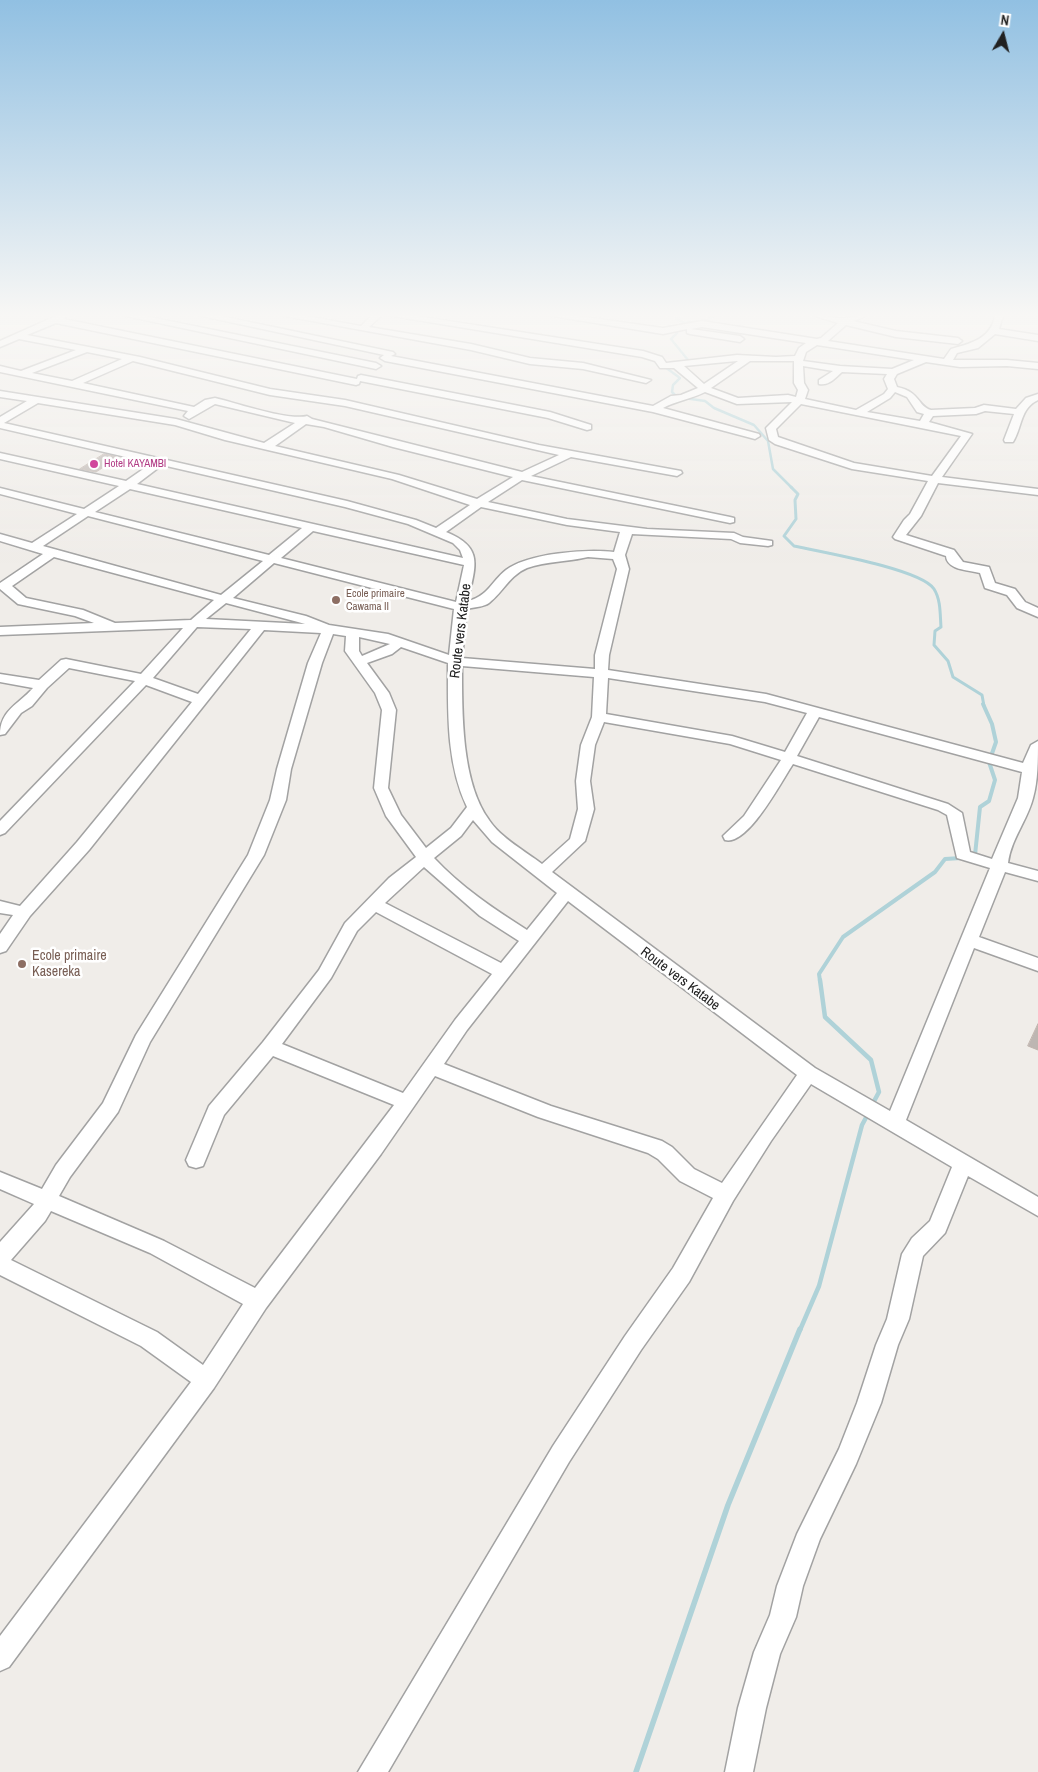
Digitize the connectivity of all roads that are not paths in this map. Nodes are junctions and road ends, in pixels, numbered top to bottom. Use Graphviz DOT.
graph roads {
  1 [pos="28,398"];
  2 [pos="141,398"];
  3 [pos="335,398"];
  4 [pos="350,398"];
  5 [pos="455,398"];
  6 [pos="597,398"];
  7 [pos="683,398"];
  8 [pos="728,398"];
  9 [pos="884,398"];
  10 [pos="915,398"];
  11 [pos="1036,398"];
  12 [pos="38,399"];
  13 [pos="800,400"];
  14 [pos="654,409"];
  15 [pos="196,410"];
  16 [pos="1018,412"];
  17 [pos="858,413"];
  18 [pos="930,413"];
  19 [pos="303,421"];
  20 [pos="0,423"];
  21 [pos="179,423"];
  22 [pos="923,424"];
  23 [pos="586,427"];
  24 [pos="755,436"];
  25 [pos="1009,440"];
  26 [pos="267,446"];
  27 [pos="570,452"];
  28 [pos="0,456"];
  29 [pos="161,461"];
  30 [pos="677,473"];
  31 [pos="521,477"];
  32 [pos="935,480"];
  33 [pos="127,486"];
  34 [pos="1,492"];
  35 [pos="1038,492"];
  36 [pos="480,502"];
  37 [pos="84,513"];
  38 [pos="730,520"];
  39 [pos="311,527"];
  40 [pos="627,530"];
  41 [pos="438,532"];
  42 [pos="0,537"];
  43 [pos="13,541"];
  44 [pos="768,543"];
  45 [pos="33,547"];
  46 [pos="0,549"];
  47 [pos="52,553"];
  48 [pos="618,556"];
  49 [pos="272,559"];
  50 [pos="470,563"];
  51 [pos="2,585"];
  52 [pos="223,600"];
  53 [pos="461,607"];
  54 [pos="1038,613"];
  55 [pos="193,624"];
  56 [pos="113,626"];
  57 [pos="260,626"];
  58 [pos="327,629"];
  59 [pos="0,631"];
  60 [pos="353,632"];
  61 [pos="401,642"];
  62 [pos="359,661"];
  63 [pos="455,661"];
  64 [pos="600,673"];
  65 [pos="0,678"];
  66 [pos="144,679"];
  67 [pos="42,686"];
  68 [pos="200,700"];
  69 [pos="815,712"];
  70 [pos="599,717"];
  71 [pos="0,731"];
  72 [pos="1038,745"];
  73 [pos="788,760"];
  74 [pos="1030,769"];
  75 [pos="1032,800"];
  76 [pos="474,809"];
  77 [pos="0,830"];
  78 [pos="731,836"];
  79 [pos="426,859"];
  80 [pos="999,867"];
  81 [pos="542,873"];
  82 [pos="1038,876"];
  83 [pos="566,892"];
  84 [pos="374,904"];
  85 [pos="0,908"];
  86 [pos="24,912"];
  87 [pos="530,940"];
  88 [pos="969,940"];
  89 [pos="0,947"];
  90 [pos="1038,965"];
  91 [pos="503,972"];
  92 [pos="270,1046"];
  93 [pos="432,1066"];
  94 [pos="808,1073"];
  95 [pos="850,1098"];
  96 [pos="406,1102"];
  97 [pos="888,1119"];
  98 [pos="196,1160"];
  99 [pos="964,1163"];
  100 [pos="0,1180"];
  101 [pos="726,1195"];
  102 [pos="47,1200"];
  103 [pos="1038,1207"];
  104 [pos="0,1257"];
  105 [pos="0,1265"];
  106 [pos="258,1300"];
  107 [pos="206,1380"];
  108 [pos="0,1658"];
  109 [pos="372,1772"];
  110 [pos="739,1772"];
  1 -- 12 [label="street"];
  2 -- 15 [label="street"];
  3 -- 19 [label="street"];
  4 -- 27 [label="street"];
  5 -- 23 [label="street"];
  6 -- 14 [label="street"];
  7 -- 14 [label="street"];
  8 -- 13 [label="street"];
  9 -- 17 [label="street"];
  10 -- 18 [label="street"];
  11 -- 16 [label="street"];
  12 -- 20 [label="street"];
  12 -- 21 [label="street"];
  13 -- 17 [label="street"];
  13 -- 32 [label="street"];
  14 -- 24 [label="street"];
  15 -- 19 [label="street"];
  15 -- 21 [label="street"];
  16 -- 18 [label="street"];
  16 -- 25 [label="street"];
  17 -- 22 [label="street"];
  18 -- 22 [label="street"];
  19 -- 26 [label="street"];
  19 -- 31 [label="street"];
  20 -- 29 [label="street"];
  21 -- 26 [label="street"];
  22 -- 32 [label="street"];
  26 -- 36 [label="street"];
  27 -- 30 [label="street"];
  27 -- 31 [label="street"];
  28 -- 33 [label="street"];
  29 -- 33 [label="street"];
  29 -- 41 [label="street"];
  31 -- 36 [label="street"];
  31 -- 38 [label="street"];
  32 -- 35 [label="street"];
  32 -- 54 [label="street"];
  33 -- 37 [label="street"];
  33 -- 39 [label="street"];
  34 -- 37 [label="street"];
  36 -- 40 [label="street"];
  36 -- 41 [label="street"];
  37 -- 45 [label="street"];
  37 -- 49 [label="street"];
  39 -- 49 [label="street"];
  39 -- 50 [label="street"];
  40 -- 44 [label="street"];
  40 -- 48 [label="street"];
  41 -- 50 [label="street"];
  42 -- 43 [label="street"];
  43 -- 45 [label="street"];
  43 -- 46 [label="street"];
  45 -- 47 [label="street"];
  47 -- 51 [label="street"];
  47 -- 52 [label="street"];
  48 -- 53 [label="street"];
  48 -- 64 [label="street"];
  49 -- 52 [label="street"];
  49 -- 53 [label="street"];
  50 -- 53 [label="street, Route vers Katabe"];
  51 -- 56 [label="street"];
  52 -- 55 [label="street"];
  52 -- 58 [label="street"];
  53 -- 63 [label="street, Route vers Katabe"];
  55 -- 56 [label="street"];
  55 -- 57 [label="street"];
  55 -- 66 [label="street"];
  56 -- 59 [label="street"];
  57 -- 58 [label="street"];
  57 -- 68 [label="street"];
  58 -- 60 [label="street"];
  58 -- 102 [label="street"];
  60 -- 61 [label="street"];
  60 -- 62 [label="street"];
  61 -- 62 [label="street"];
  61 -- 63 [label="street"];
  62 -- 79 [label="street"];
  63 -- 64 [label="street"];
  63 -- 76 [label="street, Route vers Katabe"];
  64 -- 69 [label="street"];
  64 -- 70 [label="street"];
  65 -- 67 [label="street"];
  66 -- 67 [label="street"];
  66 -- 68 [label="street"];
  66 -- 77 [label="street"];
  67 -- 71 [label="street"];
  68 -- 86 [label="street"];
  69 -- 73 [label="street"];
  69 -- 74 [label="street"];
  70 -- 73 [label="street"];
  70 -- 81 [label="street"];
  72 -- 74 [label="street"];
  73 -- 78 [label="street"];
  73 -- 80 [label="street"];
  74 -- 75 [label="street"];
  75 -- 80 [label="street"];
  76 -- 79 [label="street"];
  76 -- 81 [label="street, Route vers Katabe"];
  79 -- 84 [label="street"];
  79 -- 87 [label="street"];
  80 -- 82 [label="street"];
  80 -- 88 [label="street"];
  81 -- 83 [label="street, Route vers Katabe"];
  83 -- 87 [label="street"];
  83 -- 94 [label="street, Route vers Katabe"];
  84 -- 91 [label="street"];
  84 -- 92 [label="street"];
  85 -- 86 [label="street"];
  86 -- 89 [label="street"];
  87 -- 91 [label="street"];
  88 -- 90 [label="street"];
  88 -- 97 [label="street"];
  91 -- 93 [label="street"];
  92 -- 96 [label="street"];
  92 -- 98 [label="street"];
  93 -- 96 [label="street"];
  93 -- 101 [label="street"];
  94 -- 95 [label="street, Route vers Katabe"];
  94 -- 101 [label="street"];
  95 -- 97 [label="street"];
  96 -- 106 [label="street"];
  97 -- 99 [label="street"];
  99 -- 103 [label="street"];
  99 -- 110 [label="street"];
  100 -- 102 [label="street"];
  101 -- 109 [label="street"];
  102 -- 104 [label="street"];
  102 -- 106 [label="street"];
  105 -- 107 [label="street"];
  106 -- 107 [label="street"];
  107 -- 108 [label="street"];
}
